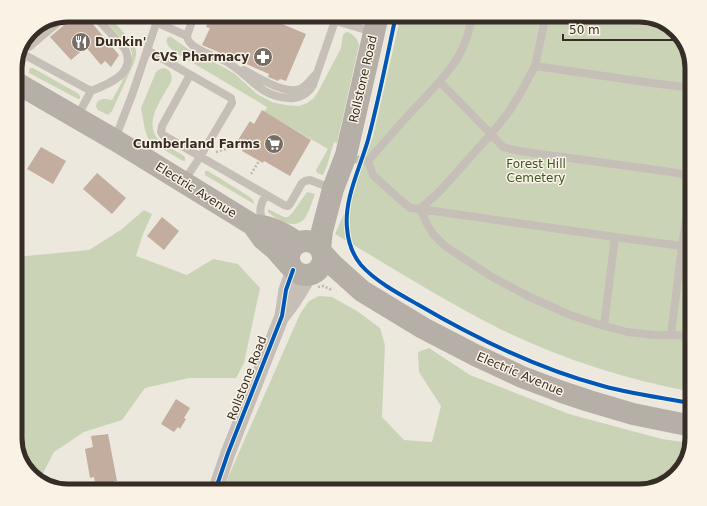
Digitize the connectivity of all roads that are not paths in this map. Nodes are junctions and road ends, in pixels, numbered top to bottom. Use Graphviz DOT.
graph roads {
  1 [pos="100,22"];
  2 [pos="157,22"];
  3 [pos="163,22"];
  4 [pos="191,22"];
  5 [pos="334,22"];
  6 [pos="345,22"];
  7 [pos="471,22"];
  8 [pos="544,22"];
  9 [pos="57,24"];
  10 [pos="376,24"];
  11 [pos="186,36"];
  12 [pos="32,41"];
  13 [pos="147,50"];
  14 [pos="27,51"];
  15 [pos="24,57"];
  16 [pos="535,66"];
  17 [pos="190,75"];
  18 [pos="440,82"];
  19 [pos="22,86"];
  20 [pos="685,87"];
  21 [pos="91,91"];
  22 [pos="77,117"];
  23 [pos="491,134"];
  24 [pos="115,140"];
  25 [pos="200,157"];
  26 [pos="345,158"];
  27 [pos="368,161"];
  28 [pos="685,176"];
  29 [pos="184,182"];
  30 [pos="334,189"];
  31 [pos="266,195"];
  32 [pos="420,209"];
  33 [pos="260,226"];
  34 [pos="685,226"];
  35 [pos="615,237"];
  36 [pos="311,246"];
  37 [pos="682,246"];
  38 [pos="685,246"];
  39 [pos="302,271"];
  40 [pos="362,291"];
  41 [pos="604,326"];
  42 [pos="671,335"];
  43 [pos="685,336"];
  44 [pos="685,424"];
  45 [pos="217,484"];
  1 -- 21 [label="lane"];
  2 -- 13 [label="lane"];
  3 -- 11 [label="lane"];
  4 -- 11 [label="lane"];
  5 -- 11 [label="lane"];
  6 -- 10 [label="lane"];
  7 -- 18 [label="lane"];
  8 -- 16 [label="lane"];
  9 -- 14 [label="lane"];
  10 -- 26 [label="main road, Rollstone Road"];
  12 -- 14 [label="lane"];
  13 -- 17 [label="lane"];
  13 -- 24 [label="lane"];
  14 -- 15 [label="lane"];
  14 -- 21 [label="lane"];
  16 -- 20 [label="lane"];
  16 -- 23 [label="lane"];
  17 -- 25 [label="lane"];
  17 -- 25 [label="lane"];
  18 -- 23 [label="lane"];
  18 -- 27 [label="lane"];
  19 -- 22 [label="main road, Electric Avenue"];
  21 -- 22 [label="lane"];
  22 -- 24 [label="main road, Electric Avenue"];
  23 -- 28 [label="lane"];
  23 -- 32 [label="lane"];
  24 -- 29 [label="main road, Electric Avenue"];
  25 -- 29 [label="lane"];
  25 -- 31 [label="lane"];
  26 -- 27 [label="lane"];
  26 -- 30 [label="main road, Rollstone Road"];
  27 -- 32 [label="lane"];
  29 -- 33 [label="main road, Electric Avenue"];
  30 -- 31 [label="lane"];
  30 -- 36 [label="main road, Rollstone Road"];
  31 -- 33 [label="lane"];
  32 -- 35 [label="lane"];
  32 -- 41 [label="lane"];
  33 -- 36 [label="main road, Electric Avenue"];
  33 -- 39 [label="main road, Electric Avenue"];
  34 -- 37 [label="lane"];
  35 -- 37 [label="lane"];
  35 -- 41 [label="lane"];
  36 -- 39 [label="main road"];
  36 -- 39 [label="main road"];
  36 -- 40 [label="main road, Electric Avenue"];
  37 -- 38 [label="lane"];
  37 -- 42 [label="lane"];
  39 -- 40 [label="main road, Electric Avenue"];
  39 -- 45 [label="street, Rollstone Road"];
  40 -- 44 [label="main road, Electric Avenue"];
  41 -- 42 [label="lane"];
  42 -- 43 [label="lane"];
}
